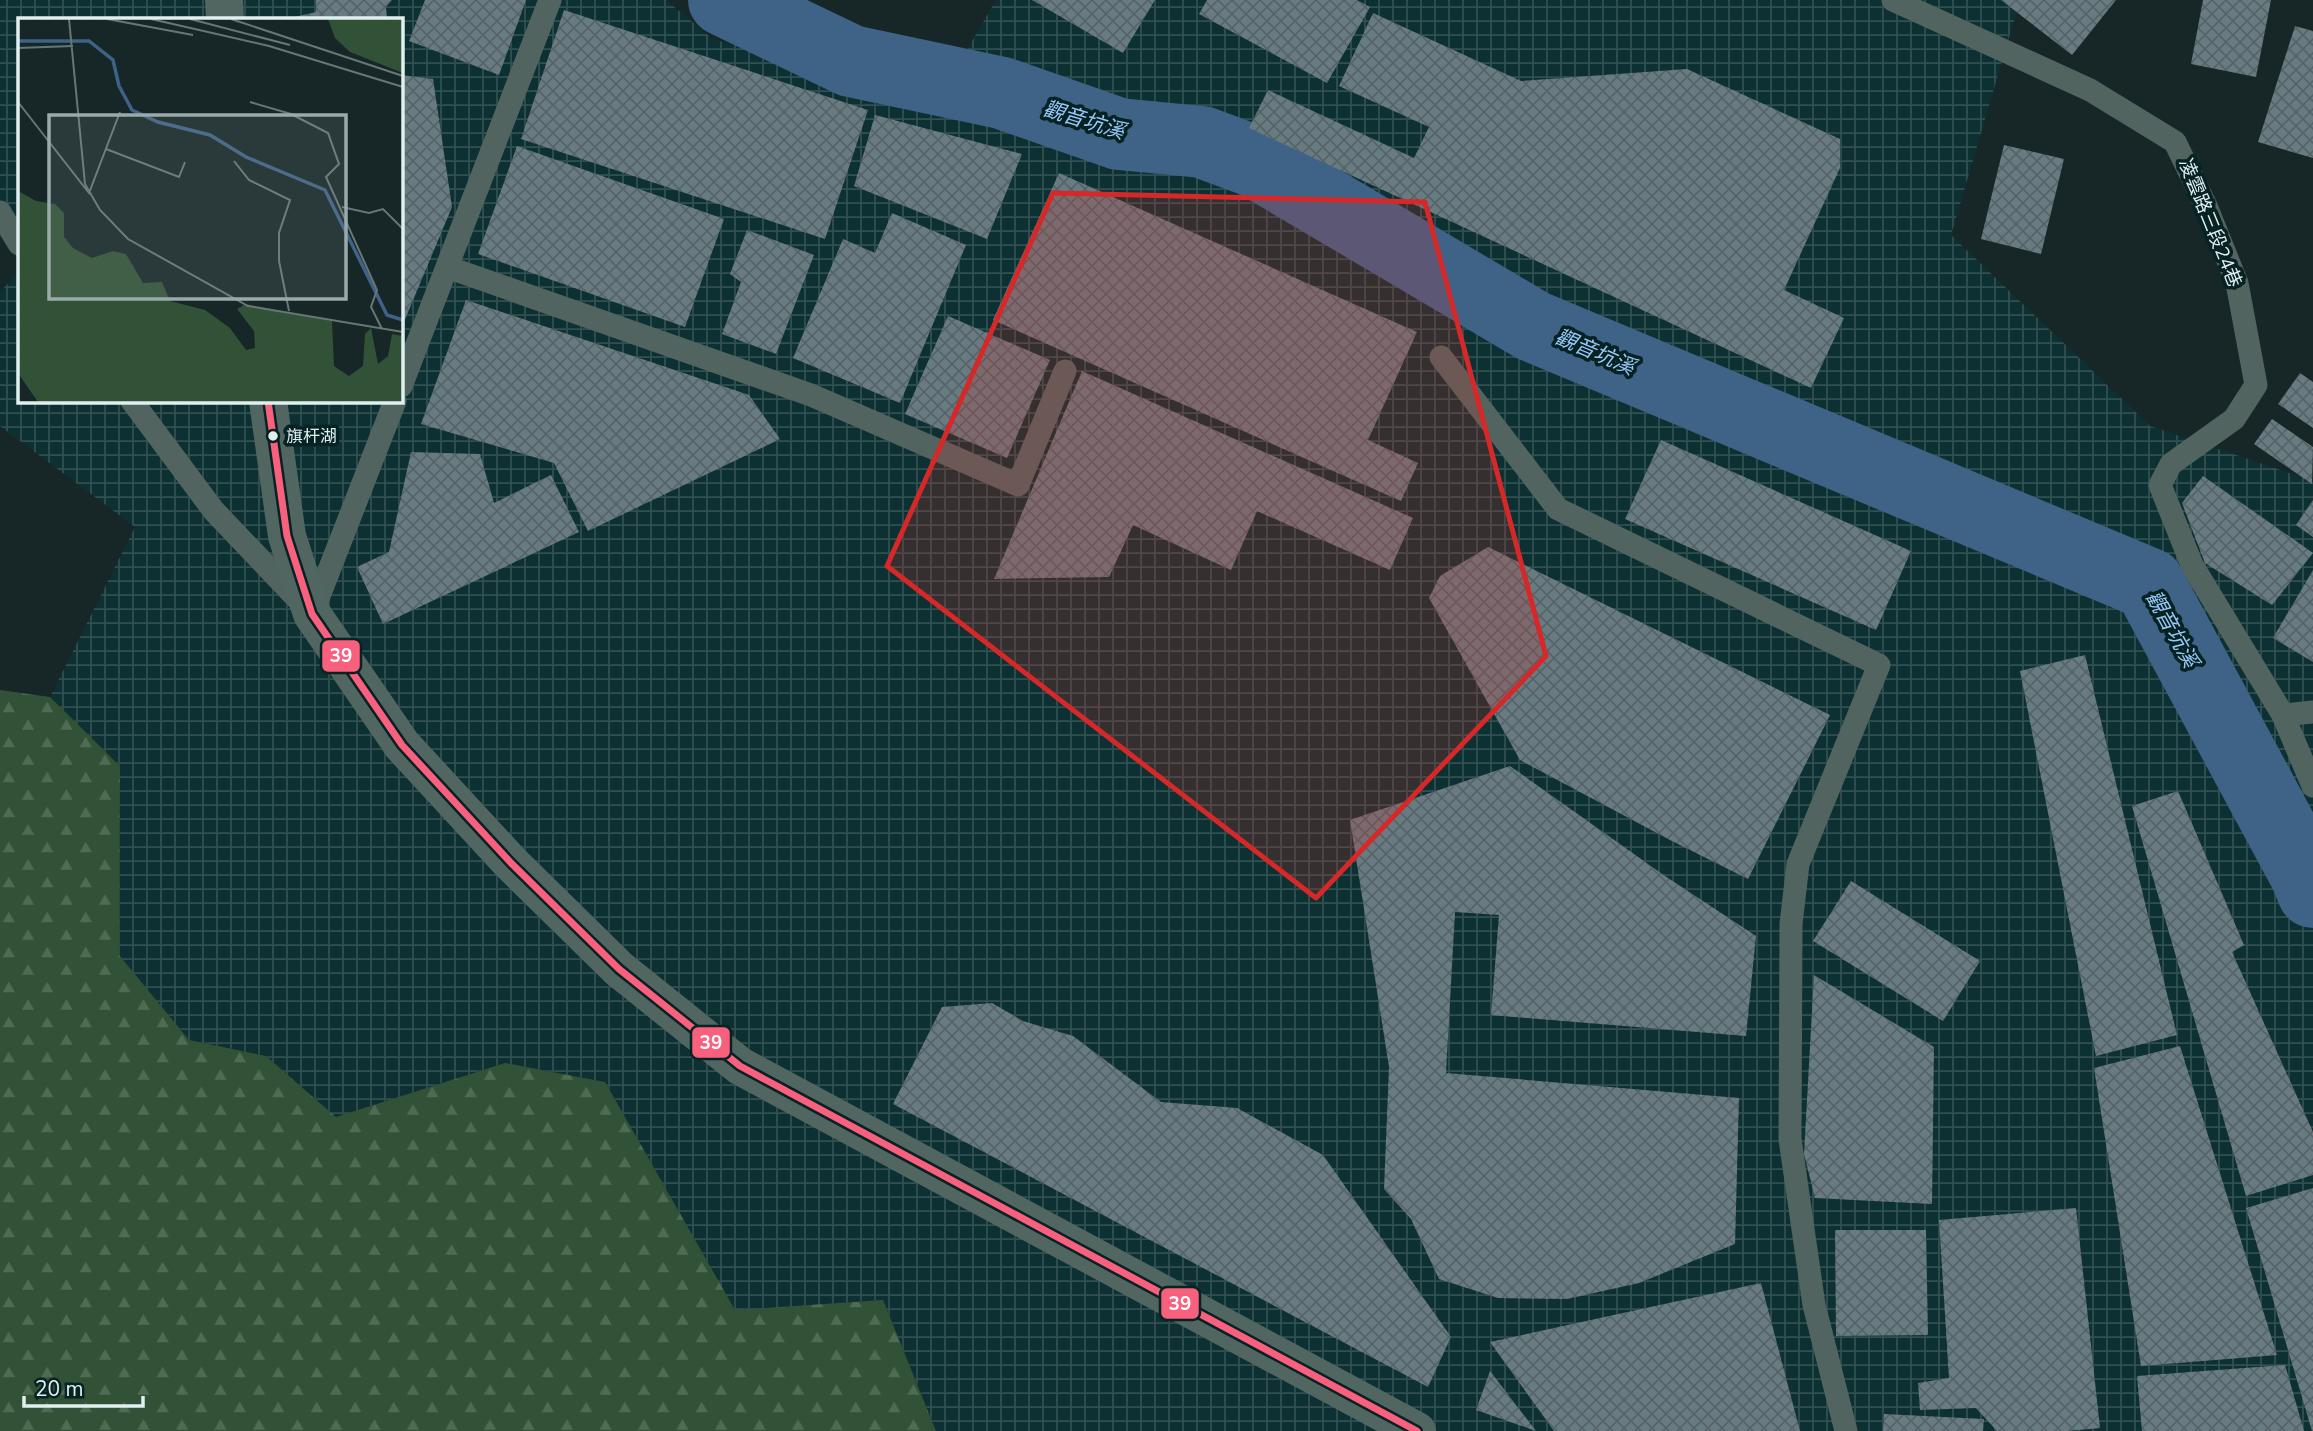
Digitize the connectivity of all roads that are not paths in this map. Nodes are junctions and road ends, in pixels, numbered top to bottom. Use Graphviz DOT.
graph roads {
  1 [pos="224,0"];
  2 [pos="550,0"];
  3 [pos="1893,0"];
  4 [pos="225,18"];
  5 [pos="0,212"];
  6 [pos="18,242"];
  7 [pos="447,267"];
  8 [pos="1441,358"];
  9 [pos="1065,371"];
  10 [pos="402,383"];
  11 [pos="133,402"];
  12 [pos="268,402"];
  13 [pos="395,402"];
  14 [pos="312,614"];
  15 [pos="2313,712"];
  16 [pos="2283,715"];
  17 [pos="2313,786"];
  18 [pos="1417,1431"];
  19 [pos="1846,1431"];
  1 -- 4 [label="street"];
  2 -- 7 [label="lane"];
  3 -- 16 [label="lane, 凌雲路三段24巷"];
  5 -- 6 [label="lane"];
  7 -- 9 [label="lane"];
  7 -- 10 [label="lane"];
  8 -- 19 [label="lane"];
  11 -- 14 [label="lane"];
  12 -- 14 [label="street"];
  13 -- 14 [label="lane"];
  14 -- 18 [label="street"];
  15 -- 16 [label="lane"];
  16 -- 17 [label="lane, 凌雲路三段24巷"];
}
